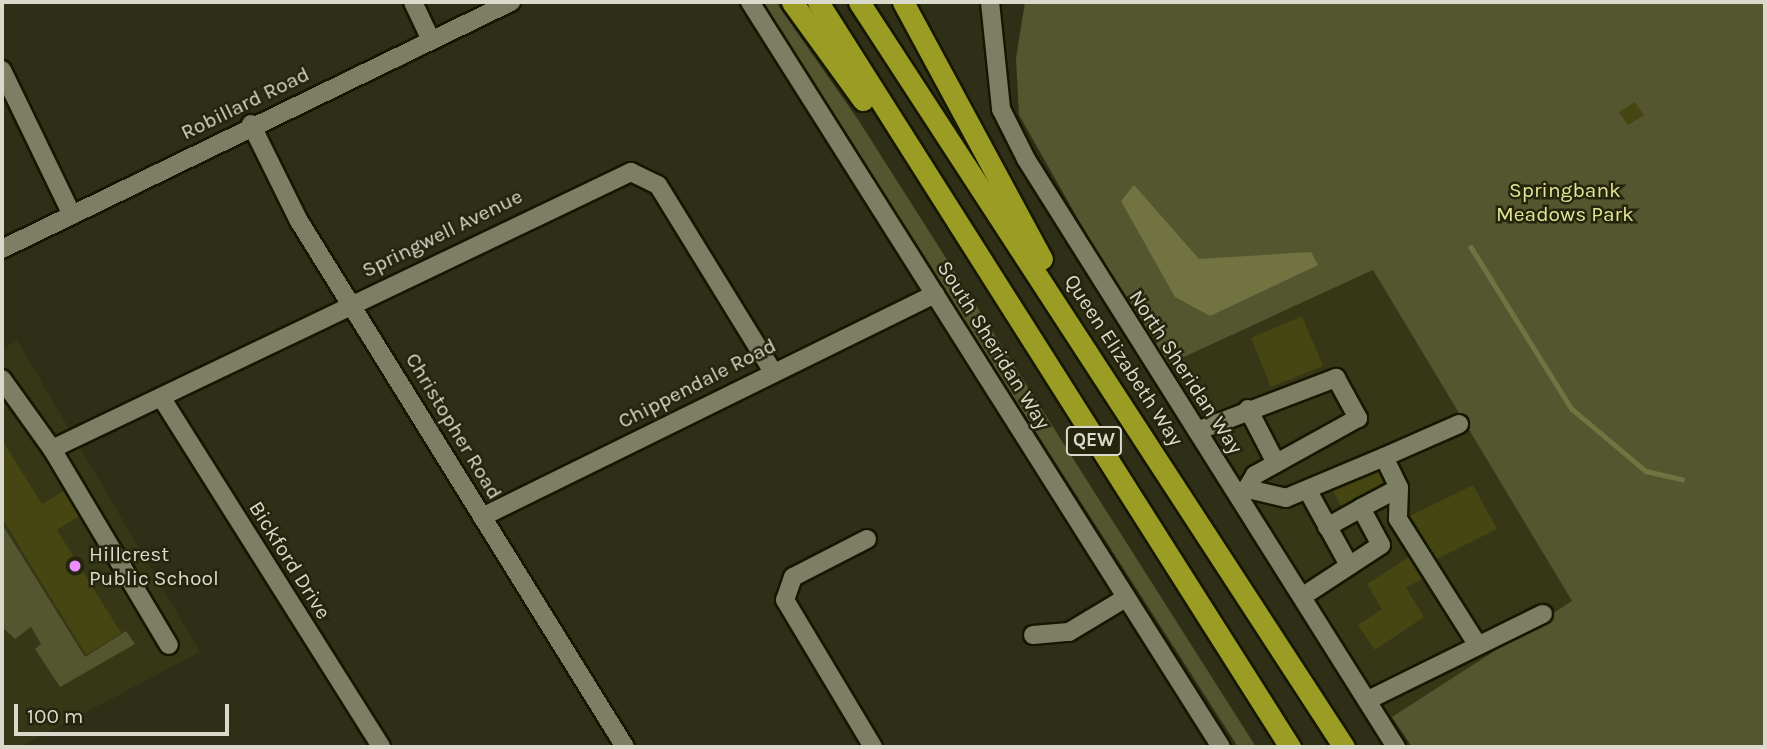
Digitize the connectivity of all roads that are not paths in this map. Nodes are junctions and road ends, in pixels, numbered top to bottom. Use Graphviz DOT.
graph roads {
  1 [pos="413,2"];
  2 [pos="511,2"];
  3 [pos="750,2"];
  4 [pos="792,2"];
  5 [pos="818,2"];
  6 [pos="859,2"];
  7 [pos="903,2"];
  8 [pos="990,2"];
  9 [pos="431,40"];
  10 [pos="2,70"];
  11 [pos="251,124"];
  12 [pos="899,135"];
  13 [pos="72,215"];
  14 [pos="2,249"];
  15 [pos="935,294"];
  16 [pos="352,303"];
  17 [pos="1087,344"];
  18 [pos="772,370"];
  19 [pos="2,379"];
  20 [pos="161,397"];
  21 [pos="1248,409"];
  22 [pos="1459,424"];
  23 [pos="1197,431"];
  24 [pos="52,449"];
  25 [pos="1384,457"];
  26 [pos="1276,463"];
  27 [pos="1399,488"];
  28 [pos="1308,491"];
  29 [pos="1246,493"];
  30 [pos="1361,508"];
  31 [pos="482,517"];
  32 [pos="1327,527"];
  33 [pos="867,540"];
  34 [pos="1349,565"];
  35 [pos="1303,596"];
  36 [pos="1125,599"];
  37 [pos="1543,614"];
  38 [pos="1033,635"];
  39 [pos="169,645"];
  40 [pos="1476,645"];
  41 [pos="1368,701"];
  42 [pos="381,747"];
  43 [pos="625,747"];
  44 [pos="873,747"];
  45 [pos="1221,747"];
  46 [pos="1290,747"];
  47 [pos="1345,747"];
  48 [pos="1396,747"];
  1 -- 9 [label="street"];
  2 -- 9 [label="street, Robillard Road"];
  3 -- 15 [label="street, South Sheridan Way"];
  4 -- 12 [label="highway"];
  5 -- 12 [label="highway, QEW"];
  6 -- 17 [label="highway, Queen Elizabeth Way / QEW"];
  7 -- 17 [label="highway"];
  8 -- 23 [label="street, North Sheridan Way"];
  9 -- 11 [label="street, Robillard Road"];
  10 -- 13 [label="street"];
  11 -- 13 [label="street, Robillard Road"];
  11 -- 16 [label="street, Christopher Road"];
  12 -- 46 [label="highway, QEW"];
  13 -- 14 [label="street, Robillard Road"];
  15 -- 18 [label="street, Chippendale Road"];
  15 -- 36 [label="street, South Sheridan Way"];
  16 -- 18 [label="street, Springwell Avenue"];
  16 -- 20 [label="street, Springwell Avenue"];
  16 -- 31 [label="street, Christopher Road"];
  17 -- 47 [label="highway, Queen Elizabeth Way / QEW"];
  18 -- 31 [label="street, Chippendale Road"];
  19 -- 24 [label="street"];
  20 -- 24 [label="street, Springwell Avenue"];
  20 -- 42 [label="street, Bickford Drive"];
  21 -- 23 [label="street"];
  21 -- 26 [label="street"];
  21 -- 26 [label="street"];
  22 -- 25 [label="street"];
  23 -- 29 [label="street, North Sheridan Way"];
  24 -- 39 [label="street"];
  25 -- 27 [label="street"];
  25 -- 28 [label="street"];
  26 -- 29 [label="street"];
  27 -- 30 [label="street"];
  27 -- 40 [label="street"];
  28 -- 29 [label="street"];
  28 -- 32 [label="street"];
  29 -- 35 [label="street, North Sheridan Way"];
  30 -- 32 [label="street"];
  30 -- 34 [label="street"];
  31 -- 43 [label="street, Christopher Road"];
  32 -- 34 [label="street"];
  33 -- 44 [label="street"];
  34 -- 35 [label="street"];
  35 -- 41 [label="street, North Sheridan Way"];
  36 -- 38 [label="street"];
  36 -- 45 [label="street, South Sheridan Way"];
  37 -- 40 [label="street"];
  40 -- 41 [label="street"];
  41 -- 48 [label="street, North Sheridan Way"];
}
